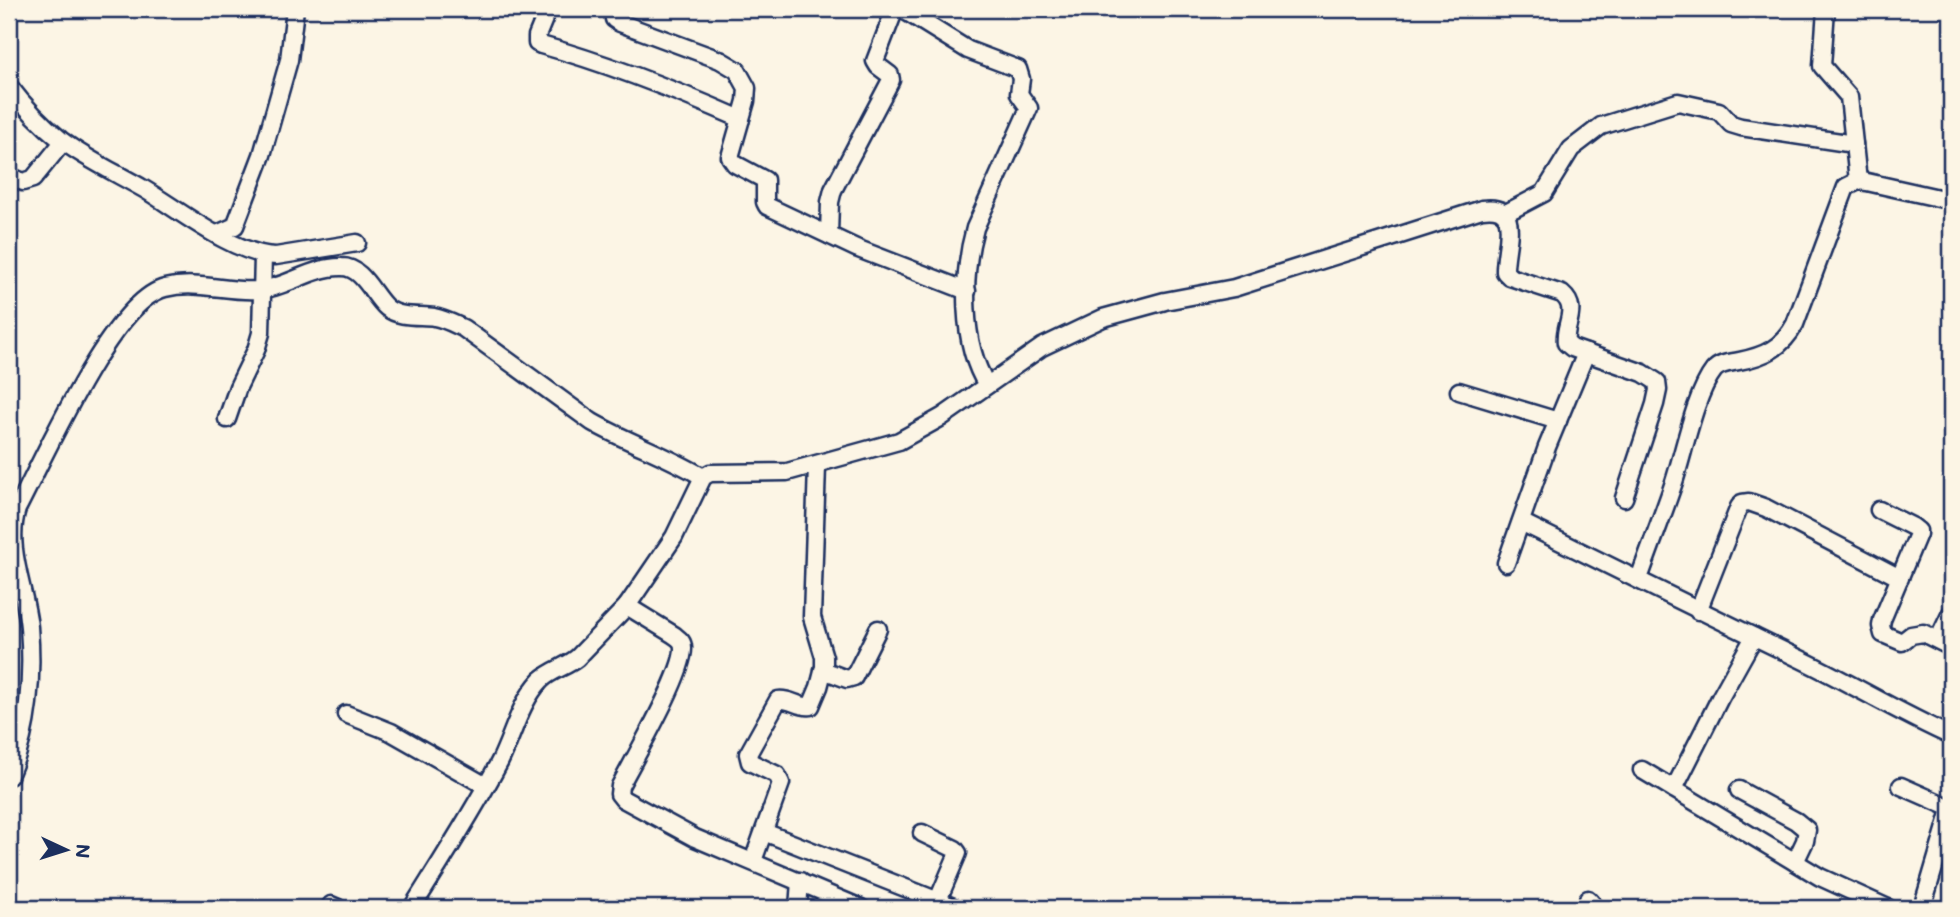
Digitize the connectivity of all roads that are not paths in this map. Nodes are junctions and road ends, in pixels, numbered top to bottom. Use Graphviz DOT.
graph roads {
  1 [pos="295,9"];
  2 [pos="548,9"];
  3 [pos="613,9"];
  4 [pos="895,9"];
  5 [pos="902,9"];
  6 [pos="1826,9"];
  7 [pos="9,86"];
  8 [pos="741,119"];
  9 [pos="63,142"];
  10 [pos="1854,144"];
  11 [pos="9,176"];
  12 [pos="1858,181"];
  13 [pos="1943,199"];
  14 [pos="1506,213"];
  15 [pos="217,234"];
  16 [pos="829,235"];
  17 [pos="357,243"];
  18 [pos="263,256"];
  19 [pos="262,290"];
  20 [pos="967,290"];
  21 [pos="1586,353"];
  22 [pos="987,385"];
  23 [pos="1460,391"];
  24 [pos="227,419"];
  25 [pos="1558,421"];
  26 [pos="817,466"];
  27 [pos="702,478"];
  28 [pos="1624,498"];
  29 [pos="1879,510"];
  30 [pos="1521,522"];
  31 [pos="1506,563"];
  32 [pos="1900,578"];
  33 [pos="1639,579"];
  34 [pos="626,606"];
  35 [pos="1698,611"];
  36 [pos="1951,613"];
  37 [pos="878,629"];
  38 [pos="1754,638"];
  39 [pos="1945,644"];
  40 [pos="823,670"];
  41 [pos="346,714"];
  42 [pos="1951,736"];
  43 [pos="1642,770"];
  44 [pos="9,776"];
  45 [pos="486,786"];
  46 [pos="1900,786"];
  47 [pos="1674,789"];
  48 [pos="1740,790"];
  49 [pos="1951,809"];
  50 [pos="764,832"];
  51 [pos="922,833"];
  52 [pos="753,861"];
  53 [pos="1794,862"];
  54 [pos="800,881"];
  55 [pos="938,900"];
  56 [pos="412,908"];
  57 [pos="798,908"];
  58 [pos="861,908"];
  59 [pos="956,908"];
  60 [pos="1888,908"];
  61 [pos="1922,908"];
  1 -- 15 [label="street"];
  2 -- 8 [label="street"];
  3 -- 8 [label="street"];
  4 -- 16 [label="street"];
  5 -- 20 [label="street"];
  6 -- 10 [label="street"];
  7 -- 9 [label="street"];
  8 -- 16 [label="street"];
  9 -- 11 [label="street"];
  9 -- 15 [label="street"];
  10 -- 12 [label="street"];
  10 -- 14 [label="street"];
  12 -- 13 [label="street"];
  12 -- 33 [label="street"];
  14 -- 21 [label="street"];
  14 -- 22 [label="street"];
  15 -- 18 [label="street"];
  16 -- 20 [label="street"];
  17 -- 18 [label="street"];
  18 -- 19 [label="street"];
  19 -- 24 [label="street"];
  19 -- 27 [label="street"];
  19 -- 44 [label="street"];
  20 -- 22 [label="street"];
  21 -- 25 [label="street"];
  21 -- 28 [label="street"];
  22 -- 26 [label="street"];
  23 -- 25 [label="street"];
  25 -- 30 [label="street"];
  26 -- 27 [label="street"];
  26 -- 40 [label="street"];
  27 -- 34 [label="street"];
  29 -- 32 [label="street"];
  30 -- 31 [label="street"];
  30 -- 33 [label="street"];
  32 -- 35 [label="street"];
  32 -- 39 [label="street"];
  33 -- 35 [label="street"];
  34 -- 45 [label="street"];
  34 -- 52 [label="street"];
  35 -- 38 [label="street"];
  36 -- 39 [label="street"];
  37 -- 40 [label="street"];
  38 -- 42 [label="street"];
  38 -- 47 [label="street"];
  40 -- 50 [label="street"];
  41 -- 45 [label="street"];
  43 -- 47 [label="street"];
  45 -- 56 [label="street"];
  46 -- 49 [label="street"];
  47 -- 53 [label="street"];
  48 -- 53 [label="street"];
  49 -- 61 [label="street"];
  50 -- 52 [label="street"];
  50 -- 55 [label="street"];
  51 -- 55 [label="street"];
  52 -- 54 [label="street"];
  53 -- 60 [label="street"];
  54 -- 57 [label="street"];
  54 -- 58 [label="street"];
  55 -- 59 [label="street"];
}
